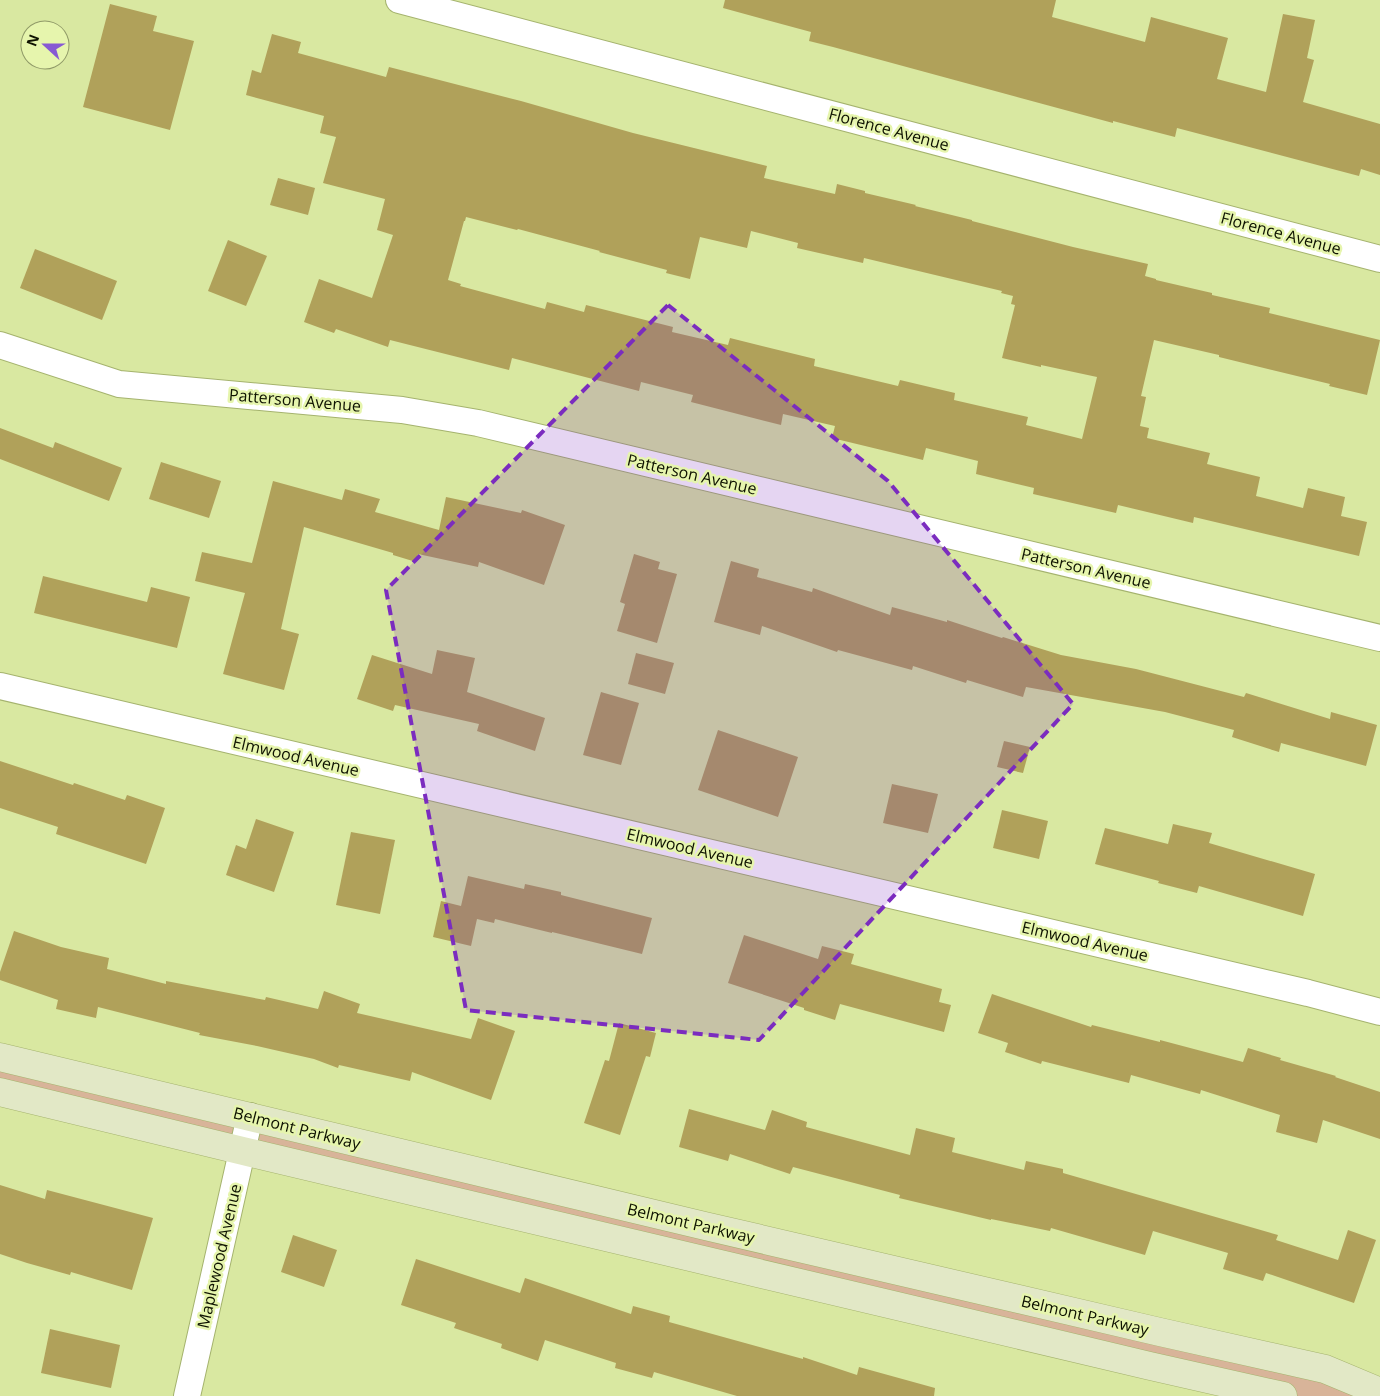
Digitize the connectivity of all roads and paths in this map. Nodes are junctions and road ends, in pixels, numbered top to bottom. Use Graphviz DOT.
graph roads {
  1 [pos="399,0"];
  2 [pos="1380,259"];
  3 [pos="0,345"];
  4 [pos="1380,638"];
  5 [pos="0,686"];
  6 [pos="1380,1012"];
  7 [pos="0,1057"];
  8 [pos="0,1092"];
  9 [pos="250,1116"];
  10 [pos="243,1151"];
  11 [pos="705,1226"];
  12 [pos="698,1258"];
  13 [pos="1160,1332"];
  14 [pos="1150,1366"];
  15 [pos="1380,1392"];
  16 [pos="187,1396"];
  17 [pos="1283,1396"];
  1 -- 2 [label="street, Florence Avenue"];
  3 -- 4 [label="street, Patterson Avenue"];
  5 -- 6 [label="street, Elmwood Avenue"];
  7 -- 9 [label="street, Belmont Parkway"];
  8 -- 10 [label="street, Belmont Parkway"];
  9 -- 10 [label="street, Maplewood Avenue"];
  9 -- 11 [label="street, Belmont Parkway"];
  10 -- 12 [label="street, Belmont Parkway"];
  10 -- 16 [label="street, Maplewood Avenue"];
  11 -- 12 [label="street"];
  11 -- 13 [label="street, Belmont Parkway"];
  12 -- 14 [label="street, Belmont Parkway"];
  13 -- 14 [label="street"];
  13 -- 15 [label="street, Belmont Parkway"];
  14 -- 17 [label="street, Belmont Parkway"];
}
